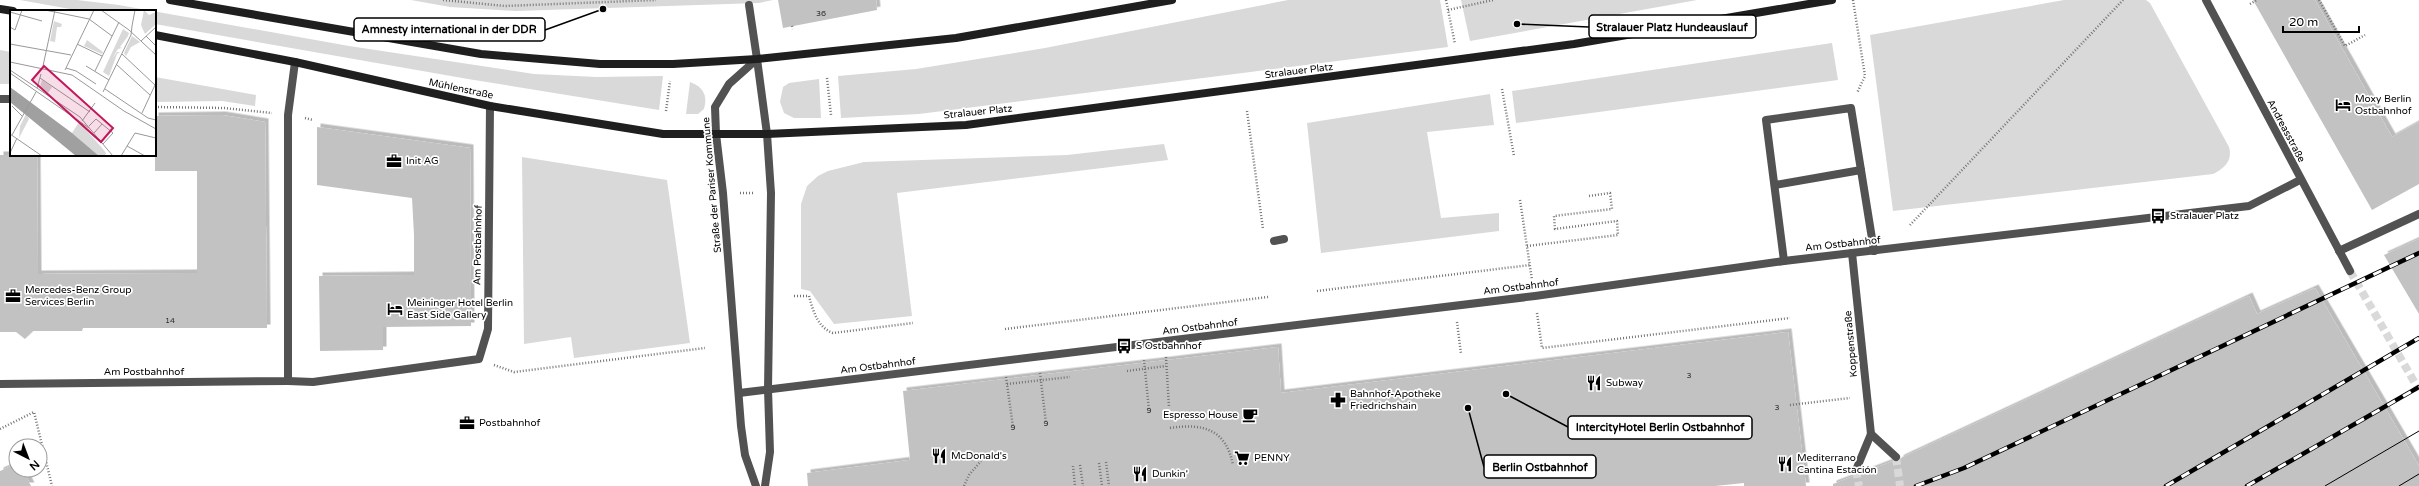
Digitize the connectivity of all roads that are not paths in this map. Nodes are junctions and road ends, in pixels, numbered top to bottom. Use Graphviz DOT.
graph roads {
  1 [pos="170,0"];
  2 [pos="1172,0"];
  3 [pos="1832,0"];
  4 [pos="2206,0"];
  5 [pos="749,5"];
  6 [pos="0,9"];
  7 [pos="10,11"];
  8 [pos="156,35"];
  9 [pos="757,59"];
  10 [pos="295,62"];
  11 [pos="490,106"];
  12 [pos="716,134"];
  13 [pos="766,134"];
  14 [pos="1861,170"];
  15 [pos="2300,180"];
  16 [pos="1775,185"];
  17 [pos="2419,214"];
  18 [pos="1284,239"];
  19 [pos="1274,240"];
  20 [pos="1874,251"];
  21 [pos="2339,251"];
  22 [pos="1852,253"];
  23 [pos="1784,260"];
  24 [pos="2350,271"];
  25 [pos="288,382"];
  26 [pos="0,384"];
  27 [pos="768,389"];
  28 [pos="739,393"];
  29 [pos="1870,434"];
  30 [pos="1896,458"];
  31 [pos="1856,470"];
  32 [pos="756,486"];
  33 [pos="765,486"];
  1 -- 9 [label="main road"];
  2 -- 9 [label="main road"];
  3 -- 13 [label="main road, Stralauer Platz"];
  4 -- 15 [label="street, Andreasstraße"];
  5 -- 9 [label="street"];
  6 -- 7 [label="main road"];
  8 -- 10 [label="main road, Mühlenstraße"];
  9 -- 12 [label="street, Straße der Pariser Kommune"];
  9 -- 13 [label="street"];
  10 -- 11 [label="main road, Mühlenstraße"];
  10 -- 25 [label="street"];
  11 -- 12 [label="main road, Mühlenstraße"];
  11 -- 25 [label="street, Am Postbahnhof"];
  12 -- 13 [label="main road, Mühlenstraße"];
  12 -- 28 [label="street, Straße der Pariser Kommune"];
  13 -- 27 [label="street"];
  14 -- 16 [label="street"];
  14 -- 16 [label="street"];
  14 -- 20 [label="street"];
  15 -- 20 [label="street, Am Ostbahnhof"];
  15 -- 21 [label="street, Andreasstraße"];
  16 -- 23 [label="street"];
  17 -- 21 [label="street"];
  18 -- 19 [label="street"];
  20 -- 22 [label="street, Am Ostbahnhof"];
  21 -- 24 [label="street, Andreasstraße"];
  22 -- 23 [label="street, Am Ostbahnhof"];
  22 -- 29 [label="street, Koppenstraße"];
  23 -- 27 [label="street, Am Ostbahnhof"];
  25 -- 26 [label="street, Am Postbahnhof"];
  27 -- 28 [label="street, Am Ostbahnhof"];
  27 -- 33 [label="street"];
  28 -- 32 [label="street, Straße der Pariser Kommune"];
  29 -- 30 [label="street"];
  29 -- 31 [label="street, Koppenstraße"];
}
